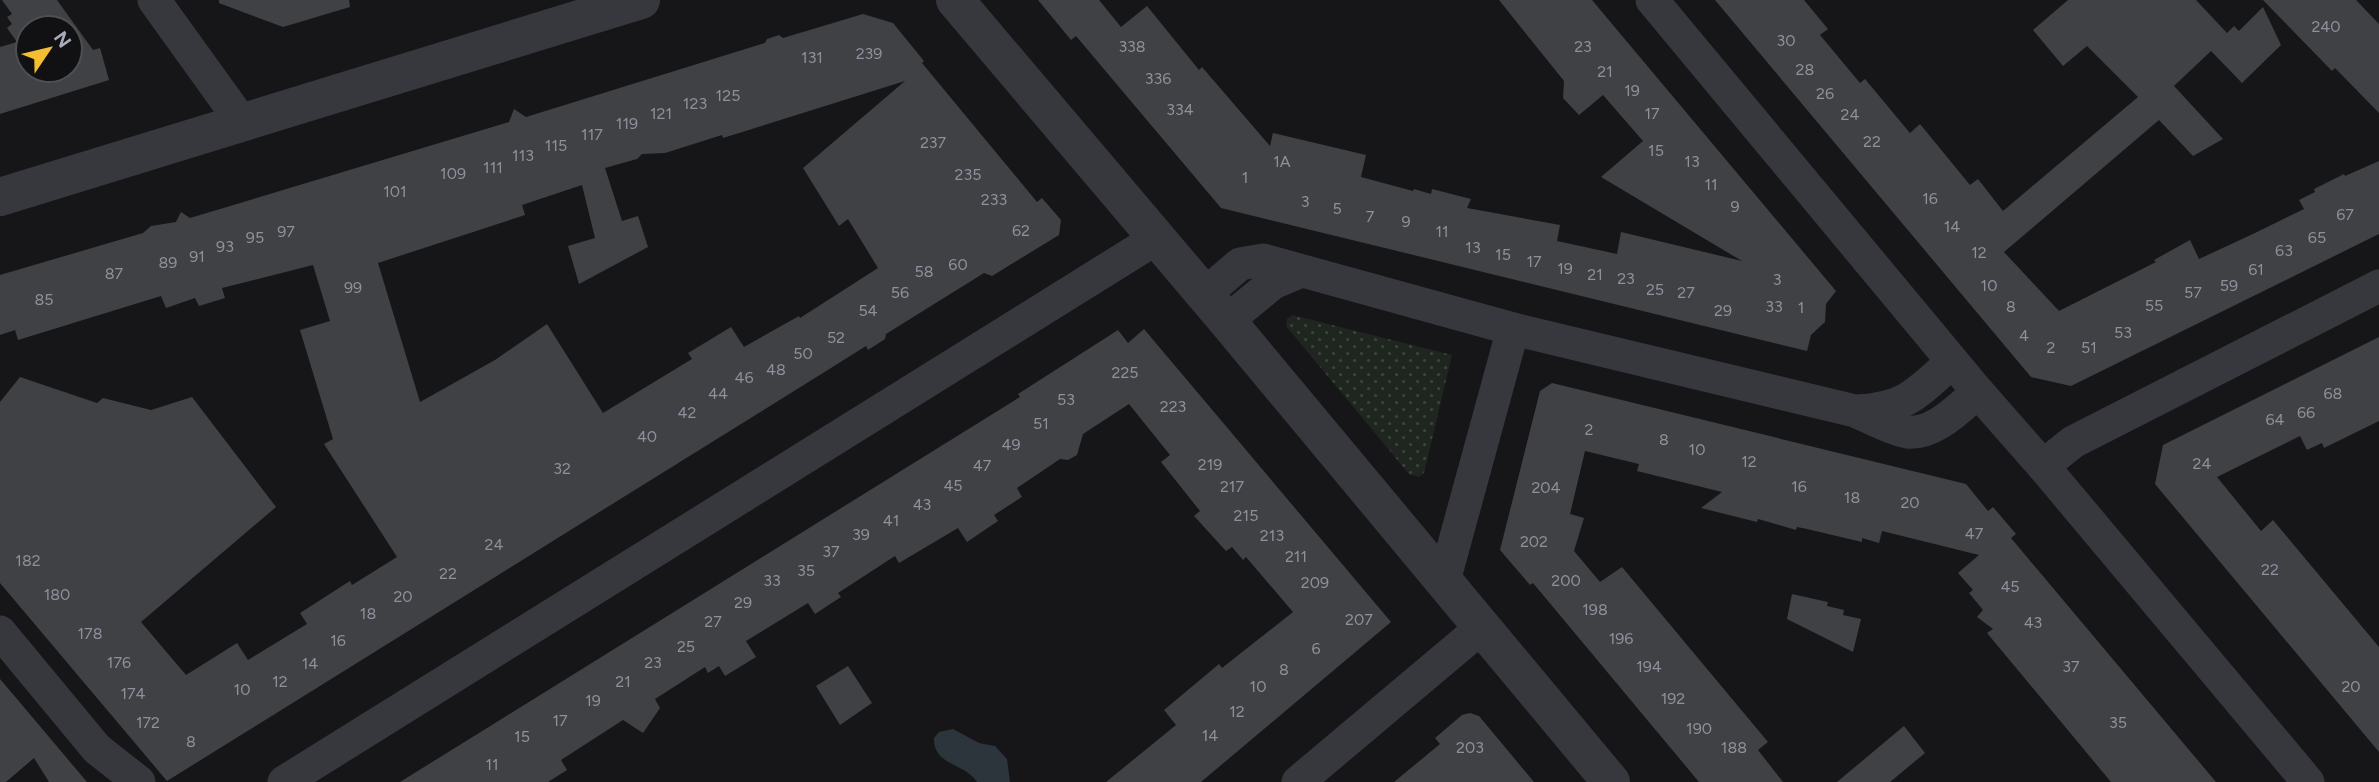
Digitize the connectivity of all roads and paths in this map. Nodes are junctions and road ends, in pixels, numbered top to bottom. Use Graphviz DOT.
graph roads {
  1 [pos="154,0"];
  2 [pos="641,0"];
  3 [pos="955,0"];
  4 [pos="1652,0"];
  5 [pos="241,121"];
  6 [pos="0,197"];
  7 [pos="1157,238"];
  8 [pos="2379,286"];
  9 [pos="1216,307"];
  10 [pos="1513,329"];
  11 [pos="1952,362"];
  12 [pos="1978,393"];
  13 [pos="1855,411"];
  14 [pos="2043,466"];
  15 [pos="1444,581"];
  16 [pos="1481,628"];
  17 [pos="0,632"];
  18 [pos="139,782"];
  19 [pos="284,782"];
  20 [pos="1298,782"];
  21 [pos="1611,782"];
  22 [pos="2308,782"];
  1 -- 5 [label="street"];
  2 -- 5 [label="street"];
  3 -- 7 [label="street"];
  4 -- 11 [label="street"];
  5 -- 6 [label="street"];
  7 -- 9 [label="street"];
  7 -- 19 [label="street"];
  8 -- 14 [label="street"];
  9 -- 10 [label="street"];
  9 -- 15 [label="street"];
  10 -- 13 [label="street"];
  10 -- 15 [label="street"];
  11 -- 12 [label="street"];
  11 -- 13 [label="street"];
  12 -- 13 [label="street"];
  12 -- 14 [label="street"];
  14 -- 22 [label="street"];
  15 -- 16 [label="street"];
  16 -- 20 [label="street"];
  16 -- 21 [label="street"];
  17 -- 18 [label="street"];
}
